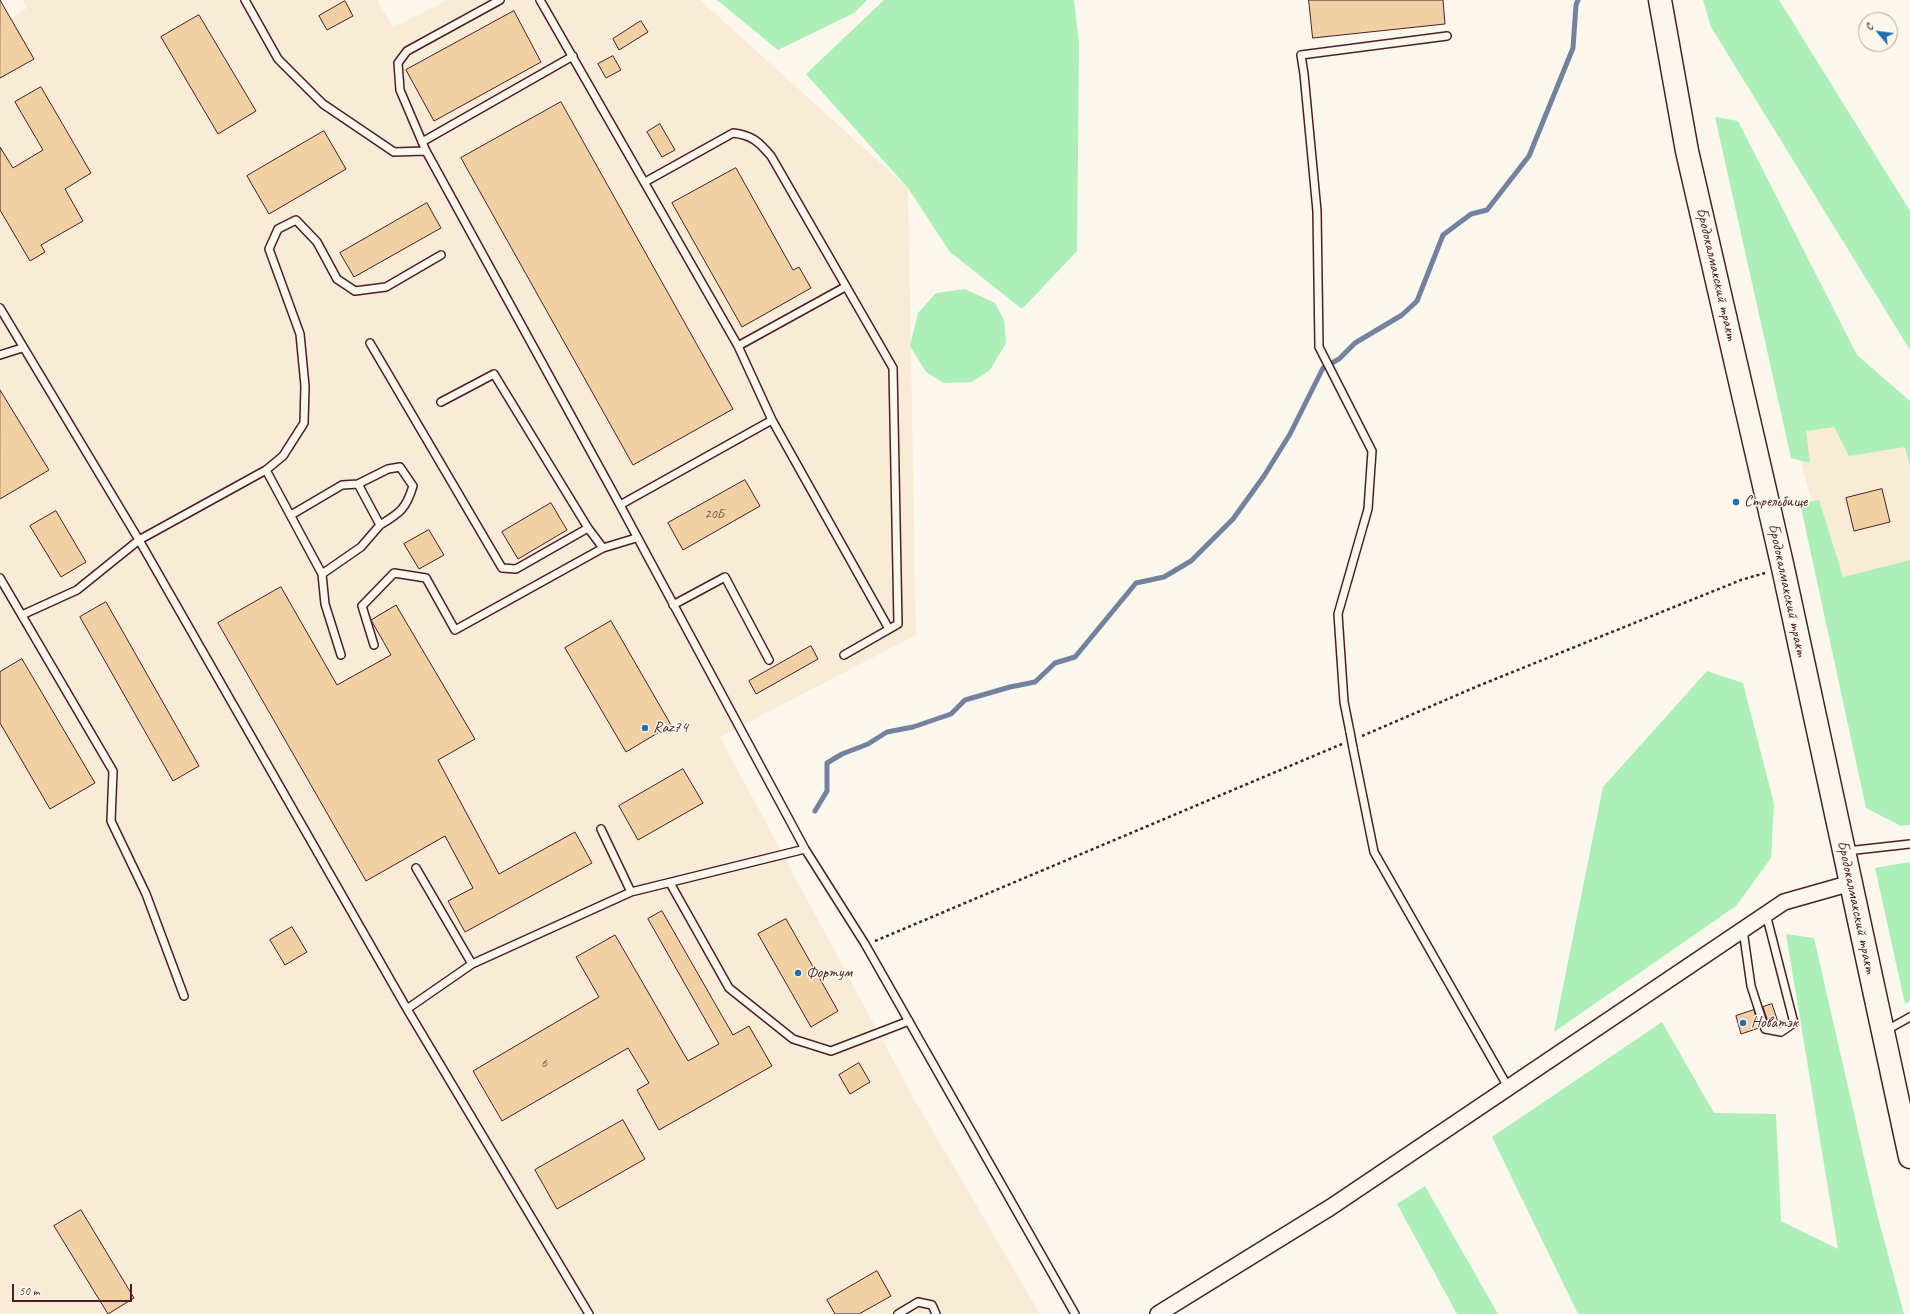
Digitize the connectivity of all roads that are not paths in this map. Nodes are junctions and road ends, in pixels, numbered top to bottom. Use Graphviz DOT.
graph roads {
  1 [pos="245,0"];
  2 [pos="500,0"];
  3 [pos="540,0"];
  4 [pos="1660,0"];
  5 [pos="1447,36"];
  6 [pos="573,56"];
  7 [pos="422,142"];
  8 [pos="426,151"];
  9 [pos="645,182"];
  10 [pos="441,255"];
  11 [pos="845,287"];
  12 [pos="0,308"];
  13 [pos="370,343"];
  14 [pos="738,346"];
  15 [pos="22,348"];
  16 [pos="0,355"];
  17 [pos="441,402"];
  18 [pos="772,420"];
  19 [pos="266,470"];
  20 [pos="358,484"];
  21 [pos="620,505"];
  22 [pos="291,515"];
  23 [pos="380,525"];
  24 [pos="588,528"];
  25 [pos="636,538"];
  26 [pos="139,540"];
  27 [pos="603,548"];
  28 [pos="322,574"];
  29 [pos="0,578"];
  30 [pos="673,605"];
  31 [pos="22,615"];
  32 [pos="889,629"];
  33 [pos="374,645"];
  34 [pos="341,655"];
  35 [pos="844,655"];
  36 [pos="769,660"];
  37 [pos="601,829"];
  38 [pos="1910,844"];
  39 [pos="805,849"];
  40 [pos="1844,851"];
  41 [pos="416,868"];
  42 [pos="670,883"];
  43 [pos="1851,883"];
  44 [pos="631,892"];
  45 [pos="1766,914"];
  46 [pos="1743,929"];
  47 [pos="472,964"];
  48 [pos="184,996"];
  49 [pos="407,1008"];
  50 [pos="1910,1017"];
  51 [pos="909,1021"];
  52 [pos="1883,1032"];
  53 [pos="1508,1087"];
  54 [pos="1905,1111"];
  55 [pos="1910,1157"];
  56 [pos="589,1314"];
  57 [pos="898,1314"];
  58 [pos="936,1314"];
  59 [pos="1075,1314"];
  60 [pos="1158,1314"];
  1 -- 8 [label="lane"];
  2 -- 7 [label="lane"];
  3 -- 6 [label="lane"];
  4 -- 40 [label="main road, Бродокалмакский тракт"];
  5 -- 53 [label="lane, bridge"];
  6 -- 7 [label="lane"];
  6 -- 9 [label="lane"];
  7 -- 8 [label="lane"];
  8 -- 21 [label="lane"];
  9 -- 11 [label="lane"];
  9 -- 14 [label="lane"];
  10 -- 19 [label="lane"];
  11 -- 14 [label="lane"];
  11 -- 32 [label="lane"];
  12 -- 15 [label="lane"];
  13 -- 24 [label="lane"];
  14 -- 18 [label="lane"];
  15 -- 16 [label="lane"];
  15 -- 26 [label="lane"];
  17 -- 24 [label="lane"];
  18 -- 21 [label="lane"];
  18 -- 32 [label="lane"];
  19 -- 22 [label="lane"];
  19 -- 26 [label="lane"];
  20 -- 22 [label="lane"];
  20 -- 23 [label="lane"];
  20 -- 23 [label="lane"];
  21 -- 25 [label="lane"];
  22 -- 28 [label="lane"];
  23 -- 28 [label="lane"];
  24 -- 27 [label="lane"];
  25 -- 27 [label="lane"];
  25 -- 30 [label="lane"];
  26 -- 31 [label="lane"];
  26 -- 49 [label="lane"];
  27 -- 33 [label="lane"];
  28 -- 34 [label="lane"];
  29 -- 31 [label="lane"];
  30 -- 36 [label="lane"];
  30 -- 39 [label="lane"];
  31 -- 48 [label="lane"];
  32 -- 35 [label="lane"];
  37 -- 44 [label="lane"];
  38 -- 40 [label="lane"];
  39 -- 42 [label="lane"];
  39 -- 51 [label="lane"];
  40 -- 43 [label="main road, Бродокалмакский тракт"];
  41 -- 47 [label="lane"];
  42 -- 44 [label="lane"];
  42 -- 51 [label="lane"];
  43 -- 45 [label="street"];
  43 -- 52 [label="main road, Бродокалмакский тракт"];
  44 -- 47 [label="lane"];
  45 -- 46 [label="street"];
  45 -- 46 [label="lane"];
  46 -- 53 [label="street"];
  47 -- 49 [label="lane"];
  49 -- 56 [label="lane"];
  50 -- 52 [label="lane"];
  51 -- 59 [label="lane"];
  52 -- 54 [label="main road, Бродокалмакский тракт"];
  53 -- 60 [label="street"];
  54 -- 55 [label="main road, Бродокалмакский тракт"];
  57 -- 58 [label="lane"];
}
